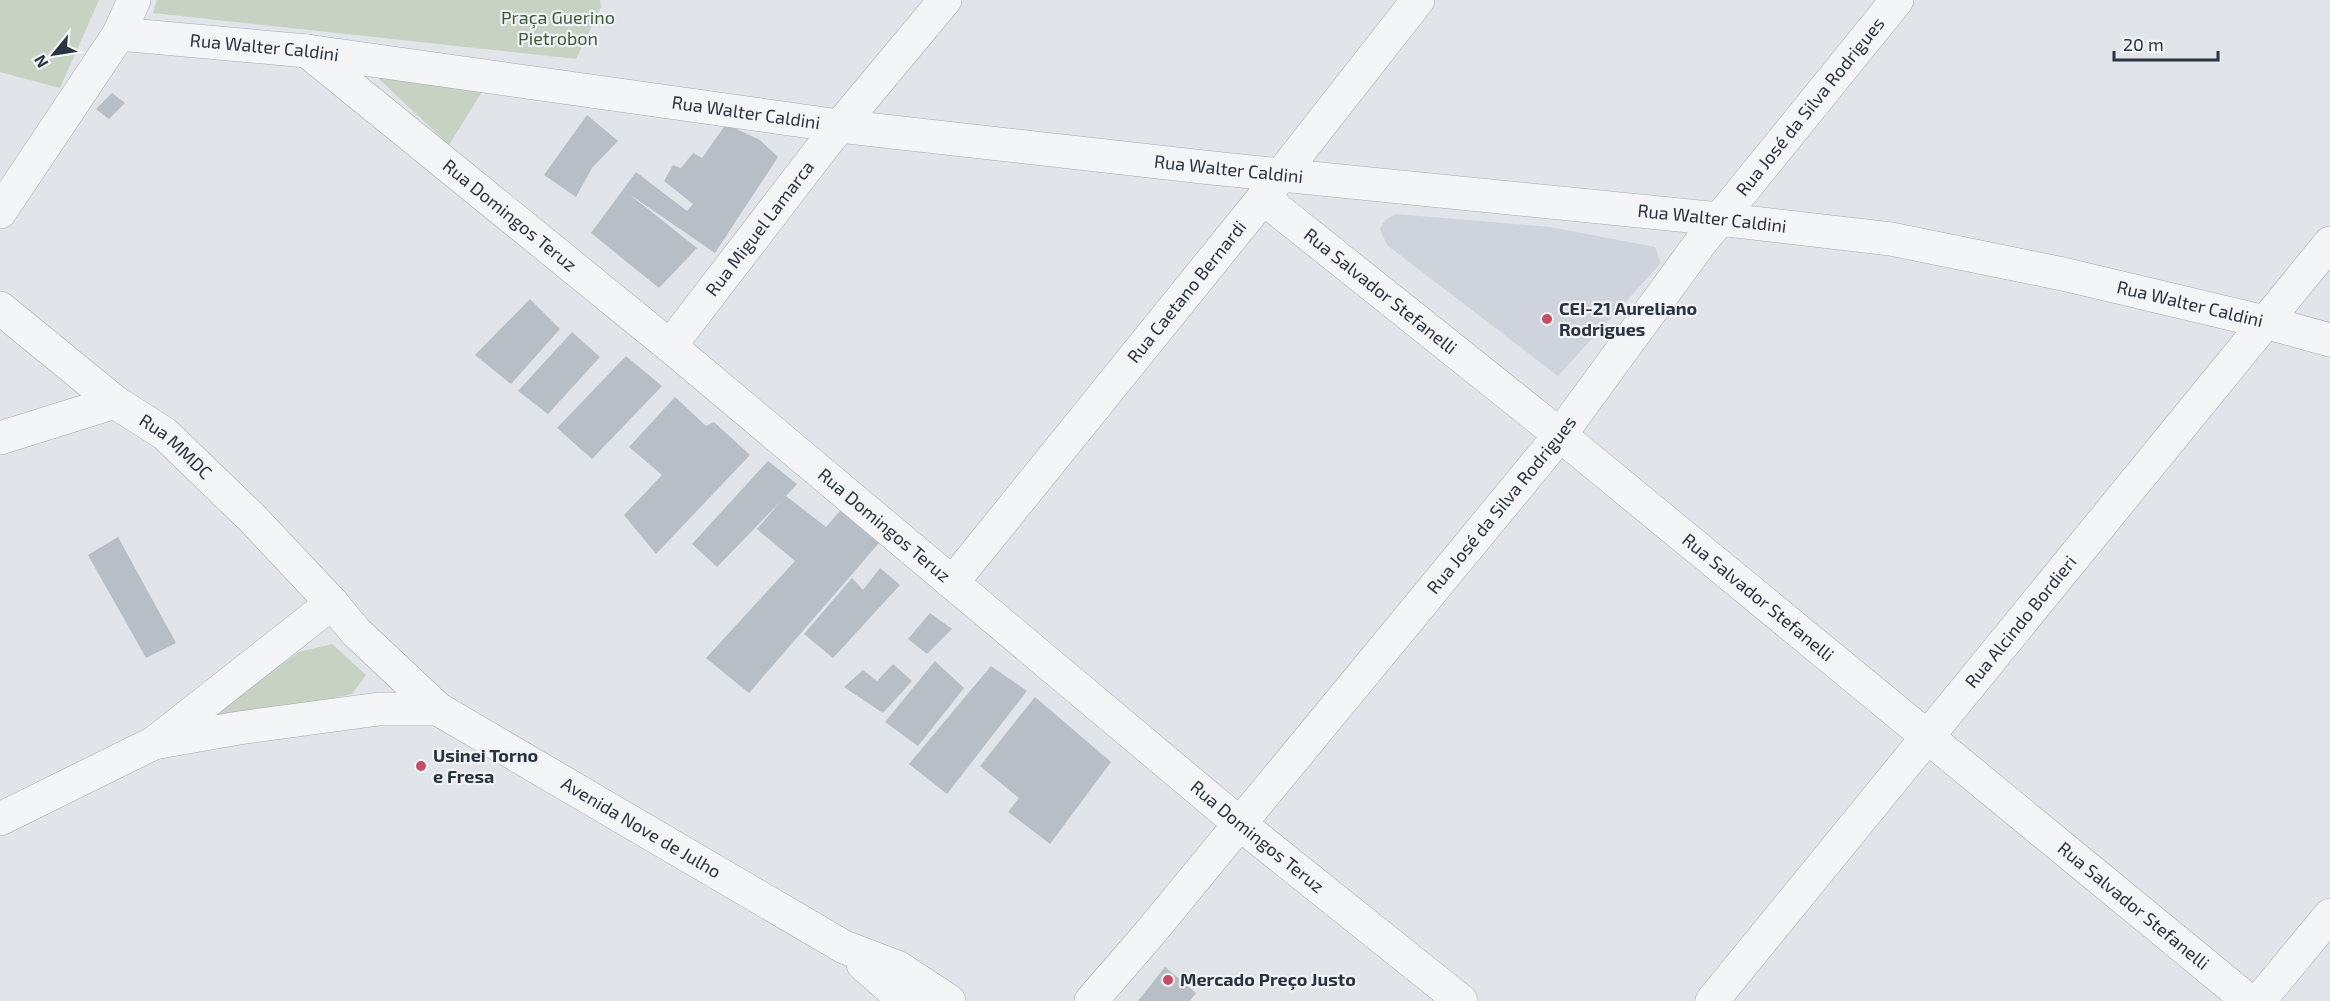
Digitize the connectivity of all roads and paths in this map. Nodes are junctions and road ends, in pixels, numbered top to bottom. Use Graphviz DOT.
graph roads {
  1 [pos="134,0"];
  2 [pos="945,0"];
  3 [pos="1418,0"];
  4 [pos="1897,0"];
  5 [pos="119,34"];
  6 [pos="308,51"];
  7 [pos="839,126"];
  8 [pos="1271,187"];
  9 [pos="0,212"];
  10 [pos="1719,219"];
  11 [pos="2330,243"];
  12 [pos="0,308"];
  13 [pos="2265,322"];
  14 [pos="2330,340"];
  15 [pos="670,346"];
  16 [pos="115,402"];
  17 [pos="1560,435"];
  18 [pos="0,438"];
  19 [pos="952,583"];
  20 [pos="332,603"];
  21 [pos="438,709"];
  22 [pos="1927,737"];
  23 [pos="154,743"];
  24 [pos="0,819"];
  25 [pos="1240,824"];
  26 [pos="2330,915"];
  27 [pos="844,947"];
  28 [pos="904,1001"];
  29 [pos="949,1001"];
  30 [pos="1091,1001"];
  31 [pos="1461,1001"];
  32 [pos="1712,1001"];
  33 [pos="2249,1001"];
  34 [pos="2259,1001"];
  1 -- 5 [label="street"];
  2 -- 7 [label="street, Rua Miguel Lamarca"];
  3 -- 8 [label="street, Rua Caetano Bernardi"];
  4 -- 10 [label="street, Rua José da Silva Rodrigues"];
  5 -- 6 [label="street, Rua Walter Caldini"];
  5 -- 9 [label="street"];
  6 -- 7 [label="street, Rua Walter Caldini"];
  6 -- 15 [label="street, Rua Domingos Teruz"];
  7 -- 8 [label="street, Rua Walter Caldini"];
  7 -- 15 [label="street, Rua Miguel Lamarca"];
  8 -- 10 [label="street, Rua Walter Caldini"];
  8 -- 17 [label="street, Rua Salvador Stefanelli"];
  8 -- 19 [label="street, Rua Caetano Bernardi"];
  10 -- 13 [label="street, Rua Walter Caldini"];
  10 -- 17 [label="street, Rua José da Silva Rodrigues"];
  11 -- 13 [label="street, Rua Alcindo Bordieri"];
  12 -- 16 [label="street, Rua MMDC"];
  13 -- 14 [label="street, Rua Walter Caldini"];
  13 -- 22 [label="street, Rua Alcindo Bordieri"];
  15 -- 19 [label="street, Rua Domingos Teruz"];
  16 -- 18 [label="street"];
  16 -- 20 [label="street, Rua MMDC"];
  17 -- 22 [label="street, Rua Salvador Stefanelli"];
  17 -- 25 [label="street, Rua José da Silva Rodrigues"];
  19 -- 25 [label="street, Rua Domingos Teruz"];
  20 -- 21 [label="street, Avenida Nove de Julho"];
  20 -- 23 [label="street"];
  21 -- 23 [label="street"];
  21 -- 27 [label="street, Avenida Nove de Julho"];
  22 -- 32 [label="street, Rua Alcindo Bordieri"];
  22 -- 33 [label="street, Rua Salvador Stefanelli"];
  23 -- 24 [label="street"];
  25 -- 30 [label="street, Rua José da Silva Rodrigues"];
  25 -- 31 [label="street, Rua Domingos Teruz"];
  26 -- 34 [label="street"];
  27 -- 28 [label="street, Avenida Nove de Julho"];
  27 -- 29 [label="street, Avenida Nove de Julho"];
}
